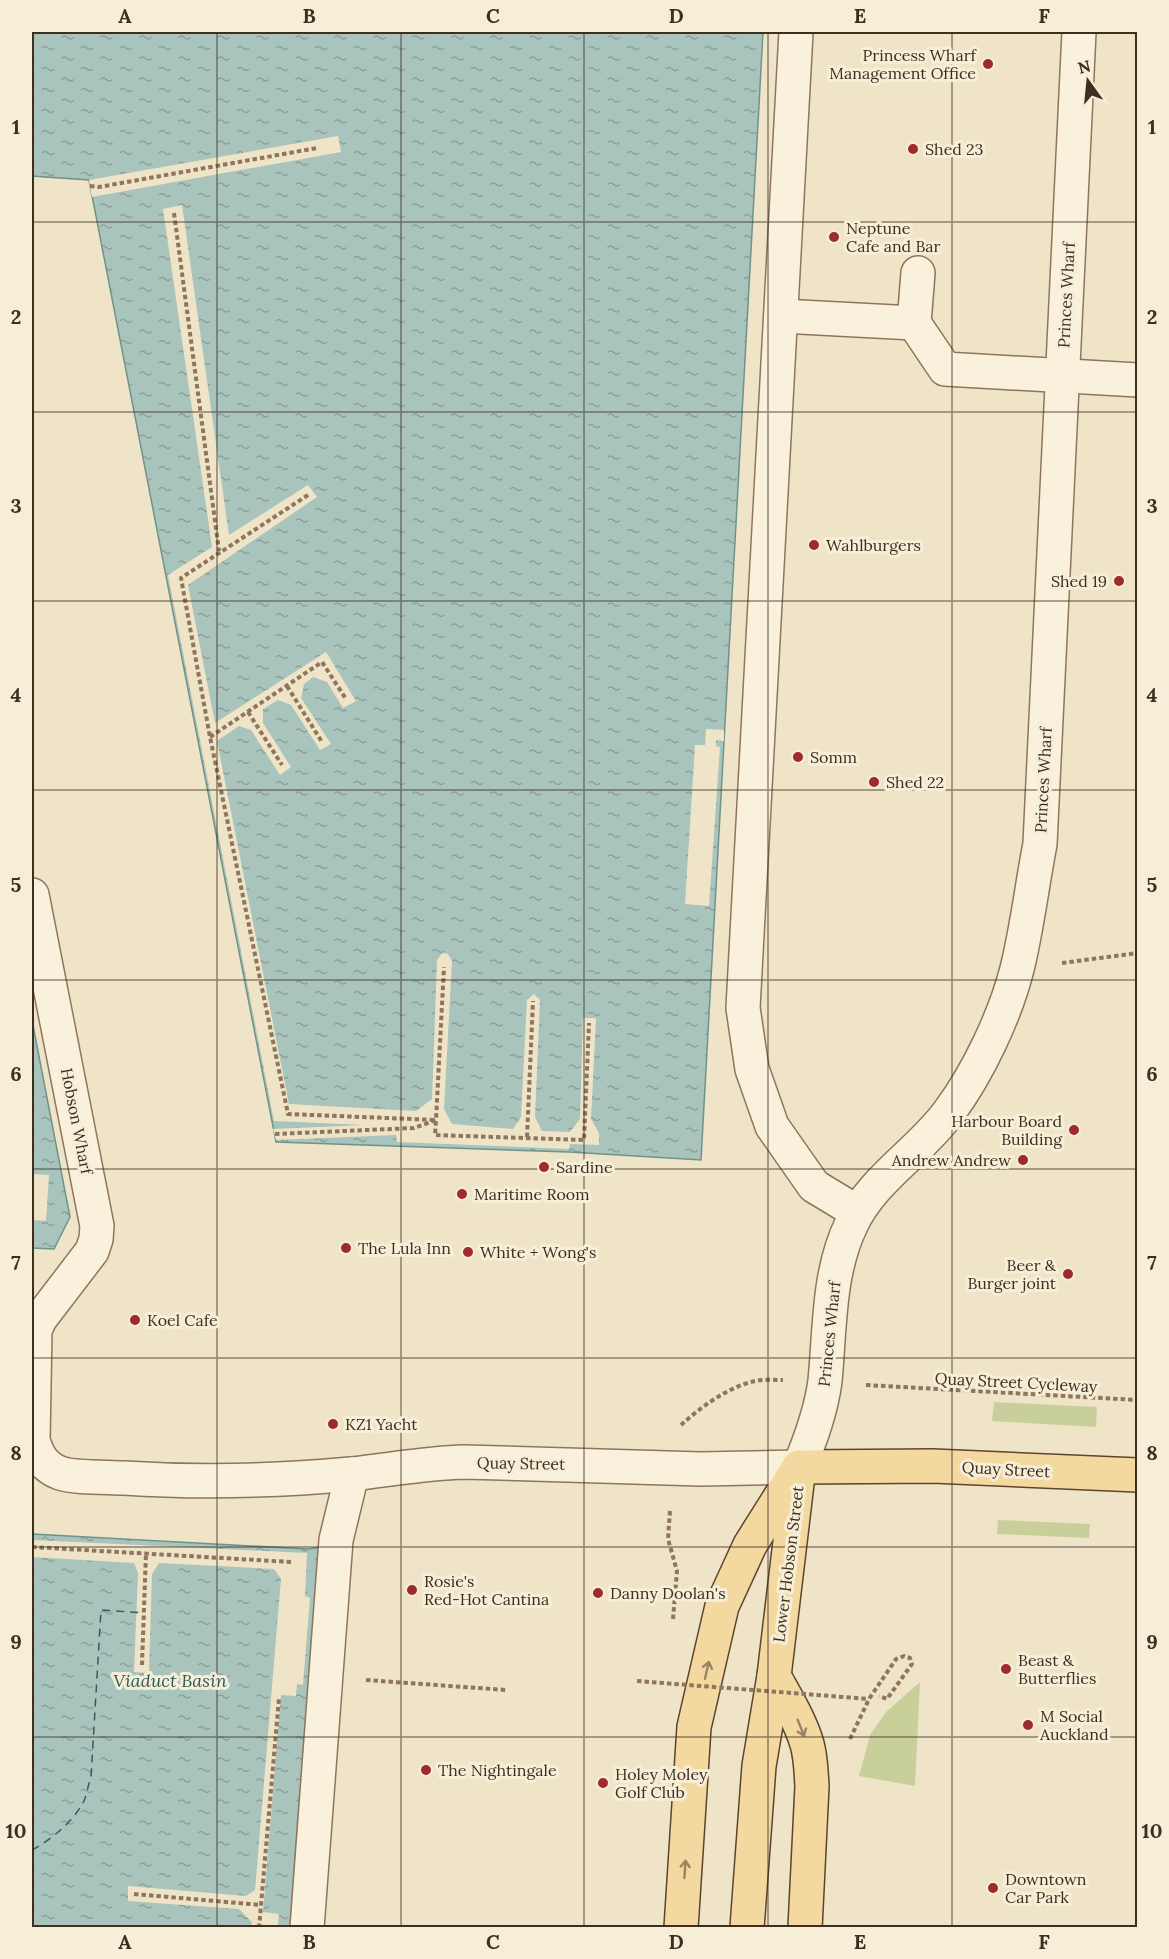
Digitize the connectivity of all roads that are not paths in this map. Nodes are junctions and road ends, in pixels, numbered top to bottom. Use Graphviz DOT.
graph roads {
  1 [pos="796,32"];
  2 [pos="1079,32"];
  3 [pos="918,273"];
  4 [pos="781,316"];
  5 [pos="914,323"];
  6 [pos="1062,375"];
  7 [pos="1137,380"];
  8 [pos="32,895"];
  9 [pos="857,1212"];
  10 [pos="33,1330"];
  11 [pos="799,1467"];
  12 [pos="352,1474"];
  13 [pos="1137,1475"];
  14 [pos="774,1676"];
  15 [pos="748,1924"];
  16 [pos="307,1928"];
  17 [pos="681,1928"];
  18 [pos="805,1928"];
  1 -- 4 [label="street"];
  2 -- 6 [label="street, Princes Wharf"];
  3 -- 5 [label="street"];
  4 -- 5 [label="street"];
  4 -- 9 [label="street"];
  5 -- 6 [label="street"];
  6 -- 7 [label="street"];
  6 -- 9 [label="street, Princes Wharf"];
  8 -- 10 [label="street, Hobson Wharf"];
  9 -- 11 [label="street, Princes Wharf"];
  10 -- 12 [label="street, Quay Street"];
  11 -- 12 [label="street, Quay Street"];
  11 -- 13 [label="main road, Quay Street"];
  11 -- 14 [label="main road, Lower Hobson Street"];
  17 -- 11 [label="main road, Lower Hobson Street, one-way"];
  12 -- 16 [label="street"];
  14 -- 15 [label="main road, Lower Hobson Street"];
  14 -- 18 [label="main road, one-way"];
}
